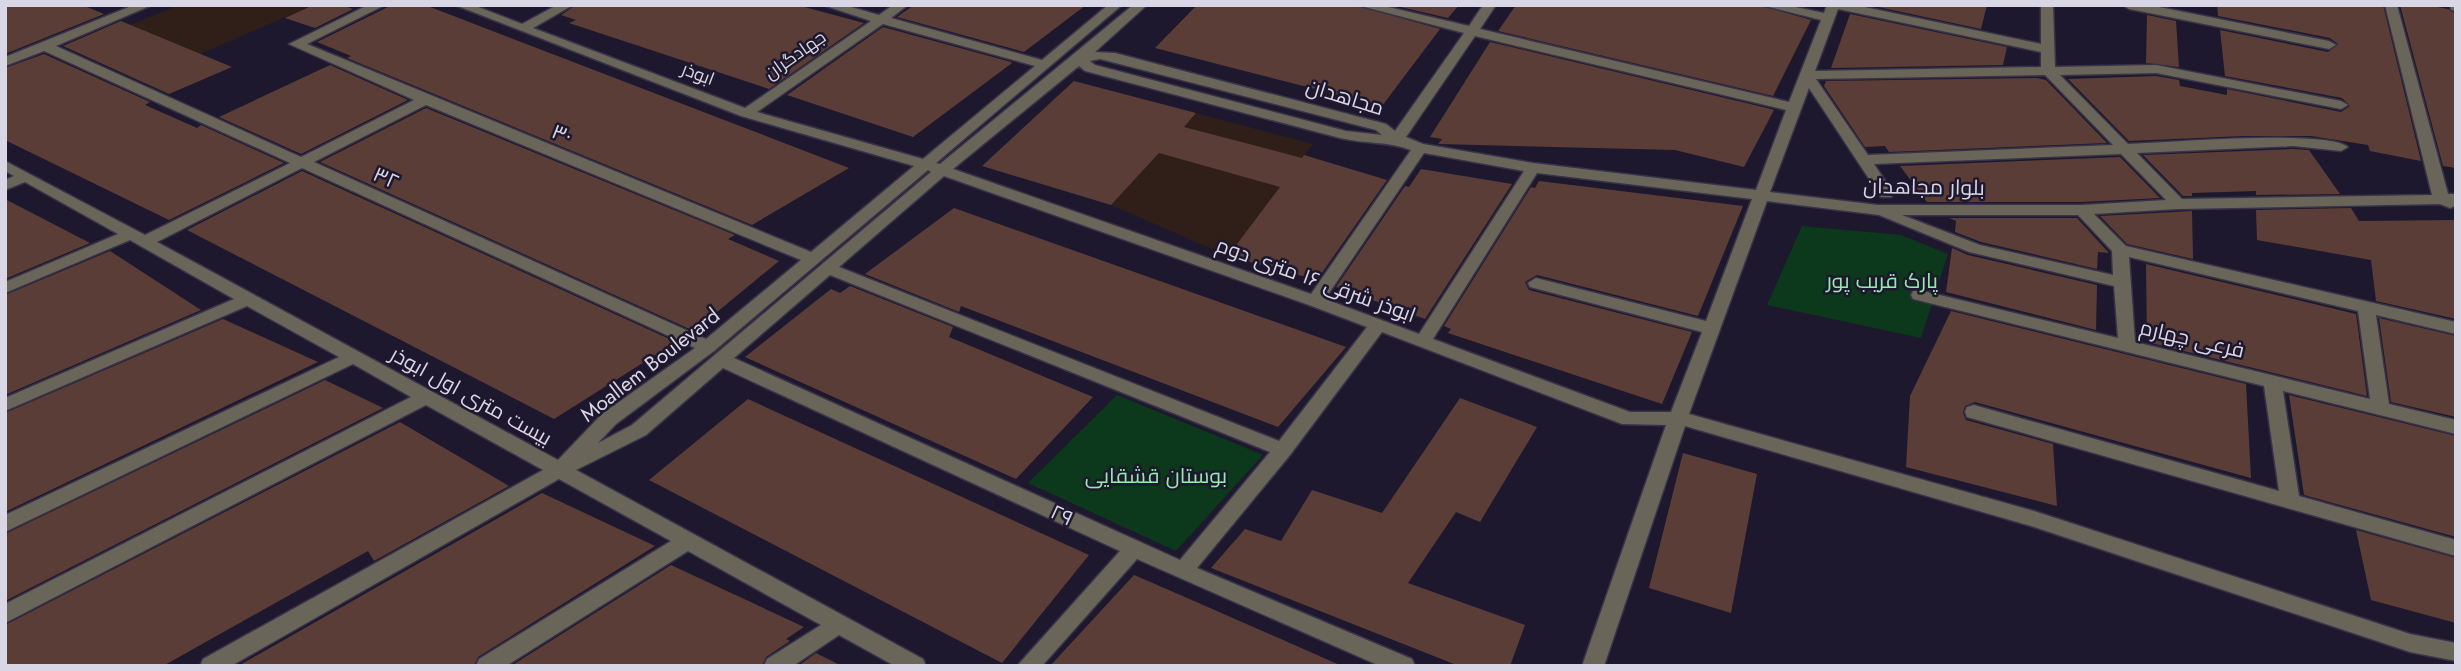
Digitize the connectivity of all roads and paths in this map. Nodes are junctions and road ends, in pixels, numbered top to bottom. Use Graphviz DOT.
graph roads {
  1 [pos="146,5"];
  2 [pos="380,5"];
  3 [pos="461,5"];
  4 [pos="568,5"];
  5 [pos="829,5"];
  6 [pos="902,5"];
  7 [pos="1116,5"];
  8 [pos="1141,5"];
  9 [pos="1363,5"];
  10 [pos="1490,5"];
  11 [pos="1768,5"];
  12 [pos="2048,5"];
  13 [pos="2129,5"];
  14 [pos="2390,5"];
  15 [pos="1832,10"];
  16 [pos="881,19"];
  17 [pos="523,28"];
  18 [pos="1472,31"];
  19 [pos="2329,45"];
  20 [pos="47,47"];
  21 [pos="2048,50"];
  22 [pos="1059,53"];
  23 [pos="1079,59"];
  24 [pos="5,62"];
  25 [pos="1045,65"];
  26 [pos="2048,70"];
  27 [pos="1807,75"];
  28 [pos="425,100"];
  29 [pos="2341,105"];
  30 [pos="1795,108"];
  31 [pos="746,113"];
  32 [pos="1397,139"];
  33 [pos="2342,147"];
  34 [pos="1420,148"];
  35 [pos="2125,148"];
  36 [pos="1862,160"];
  37 [pos="303,163"];
  38 [pos="5,165"];
  39 [pos="933,169"];
  40 [pos="1533,169"];
  41 [pos="26,177"];
  42 [pos="5,185"];
  43 [pos="1886,194"];
  44 [pos="1762,195"];
  45 [pos="2448,199"];
  46 [pos="2178,204"];
  47 [pos="2456,206"];
  48 [pos="1878,210"];
  49 [pos="2082,210"];
  50 [pos="138,238"];
  51 [pos="2120,250"];
  52 [pos="813,259"];
  53 [pos="829,268"];
  54 [pos="2121,282"];
  55 [pos="1536,283"];
  56 [pos="5,288"];
  57 [pos="1919,295"];
  58 [pos="248,299"];
  59 [pos="1315,301"];
  60 [pos="2366,307"];
  61 [pos="1378,325"];
  62 [pos="2456,328"];
  63 [pos="1713,329"];
  64 [pos="1422,342"];
  65 [pos="2127,348"];
  66 [pos="715,353"];
  67 [pos="353,356"];
  68 [pos="2272,381"];
  69 [pos="427,397"];
  70 [pos="5,405"];
  71 [pos="2380,408"];
  72 [pos="1974,412"];
  73 [pos="1678,418"];
  74 [pos="2456,427"];
  75 [pos="1283,450"];
  76 [pos="560,470"];
  77 [pos="2290,500"];
  78 [pos="5,524"];
  79 [pos="688,541"];
  80 [pos="2456,548"];
  81 [pos="1134,549"];
  82 [pos="1183,571"];
  83 [pos="5,614"];
  84 [pos="839,624"];
  85 [pos="2456,652"];
  86 [pos="211,666"];
  87 [pos="486,666"];
  88 [pos="775,666"];
  89 [pos="915,666"];
  90 [pos="1028,666"];
  91 [pos="1404,666"];
  92 [pos="1593,666"];
  1 -- 20 [label="street"];
  2 -- 28 [label="street, ۳۰"];
  3 -- 17 [label="street, ابوذر"];
  4 -- 17 [label="street"];
  5 -- 16 [label="street"];
  6 -- 16 [label="street, جهادگران"];
  7 -- 22 [label="street, Moallem Boulevard"];
  8 -- 23 [label="street, Moallem Boulevard"];
  9 -- 18 [label="street"];
  10 -- 18 [label="street"];
  11 -- 15 [label="street"];
  12 -- 21 [label="street"];
  13 -- 19 [label="street"];
  14 -- 45 [label="street"];
  15 -- 21 [label="street"];
  15 -- 27 [label="street"];
  16 -- 25 [label="street"];
  16 -- 31 [label="street, جهادگران"];
  17 -- 31 [label="street, ابوذر"];
  18 -- 30 [label="street"];
  18 -- 32 [label="street"];
  20 -- 24 [label="street"];
  20 -- 37 [label="street, ۳۲"];
  21 -- 26 [label="street"];
  22 -- 23 [label="street, مجاهدان"];
  22 -- 25 [label="street, Moallem Boulevard"];
  23 -- 32 [label="street, مجاهدان"];
  23 -- 39 [label="street, Moallem Boulevard"];
  25 -- 39 [label="street, Moallem Boulevard"];
  26 -- 27 [label="street"];
  26 -- 29 [label="street"];
  26 -- 35 [label="street"];
  27 -- 30 [label="street"];
  27 -- 36 [label="street"];
  28 -- 37 [label="street"];
  28 -- 52 [label="street, ۳۰"];
  30 -- 44 [label="street"];
  31 -- 39 [label="street, ابوذر"];
  32 -- 34 [label="street, بلوار مجاهدان"];
  33 -- 35 [label="street"];
  34 -- 40 [label="street, بلوار مجاهدان"];
  34 -- 59 [label="street"];
  35 -- 36 [label="street"];
  35 -- 46 [label="street"];
  36 -- 43 [label="street"];
  37 -- 50 [label="street"];
  37 -- 66 [label="street, ۳۲"];
  38 -- 41 [label="street, بیست متری اول ابوذر"];
  39 -- 52 [label="street, Moallem Boulevard"];
  39 -- 53 [label="street, Moallem Boulevard"];
  39 -- 59 [label="street, ابوذر شرقی ۱۶ متری دوم"];
  40 -- 44 [label="street, بلوار مجاهدان"];
  40 -- 64 [label="street"];
  41 -- 42 [label="street"];
  41 -- 50 [label="street, بیست متری اول ابوذر"];
  44 -- 48 [label="street, بلوار مجاهدان"];
  44 -- 63 [label="street"];
  45 -- 46 [label="street, بلوار مجاهدان"];
  45 -- 47 [label="street"];
  46 -- 49 [label="street, بلوار مجاهدان"];
  48 -- 49 [label="street, بلوار مجاهدان"];
  48 -- 54 [label="street"];
  49 -- 51 [label="street"];
  50 -- 56 [label="street"];
  50 -- 58 [label="street, بیست متری اول ابوذر"];
  51 -- 54 [label="street"];
  51 -- 60 [label="street"];
  52 -- 66 [label="street, Moallem Boulevard"];
  53 -- 66 [label="street, Moallem Boulevard"];
  53 -- 75 [label="street"];
  54 -- 65 [label="street"];
  55 -- 63 [label="street"];
  57 -- 65 [label="street, فرعی چهارم"];
  58 -- 67 [label="street, بیست متری اول ابوذر"];
  58 -- 70 [label="street"];
  59 -- 61 [label="street, ابوذر شرقی ۱۶ متری دوم"];
  60 -- 62 [label="street"];
  60 -- 71 [label="street"];
  61 -- 64 [label="street, ابوذر شرقی ۱۶ متری دوم"];
  61 -- 75 [label="street"];
  63 -- 73 [label="street"];
  64 -- 73 [label="street, ابوذر شرقی ۱۶ متری دوم"];
  65 -- 68 [label="street, فرعی چهارم"];
  66 -- 76 [label="street, Moallem Boulevard"];
  66 -- 76 [label="street, Moallem Boulevard"];
  66 -- 81 [label="street, ۲۹"];
  67 -- 69 [label="street, بیست متری اول ابوذر"];
  67 -- 78 [label="street"];
  68 -- 71 [label="street, فرعی چهارم"];
  68 -- 77 [label="street"];
  69 -- 76 [label="street, بیست متری اول ابوذر"];
  69 -- 83 [label="street"];
  71 -- 74 [label="street, فرعی چهارم"];
  72 -- 77 [label="street"];
  73 -- 85 [label="street, ابوذر شرقی ۱۶ متری دوم"];
  73 -- 92 [label="street"];
  75 -- 82 [label="street"];
  76 -- 79 [label="street, بیست متری اول ابوذر"];
  76 -- 86 [label="street"];
  77 -- 80 [label="street"];
  79 -- 84 [label="street, بیست متری اول ابوذر"];
  79 -- 87 [label="street"];
  81 -- 82 [label="street, ۲۹"];
  81 -- 90 [label="street"];
  82 -- 91 [label="street, ۲۹"];
  84 -- 88 [label="street"];
  84 -- 89 [label="street, بیست متری اول ابوذر"];
}
